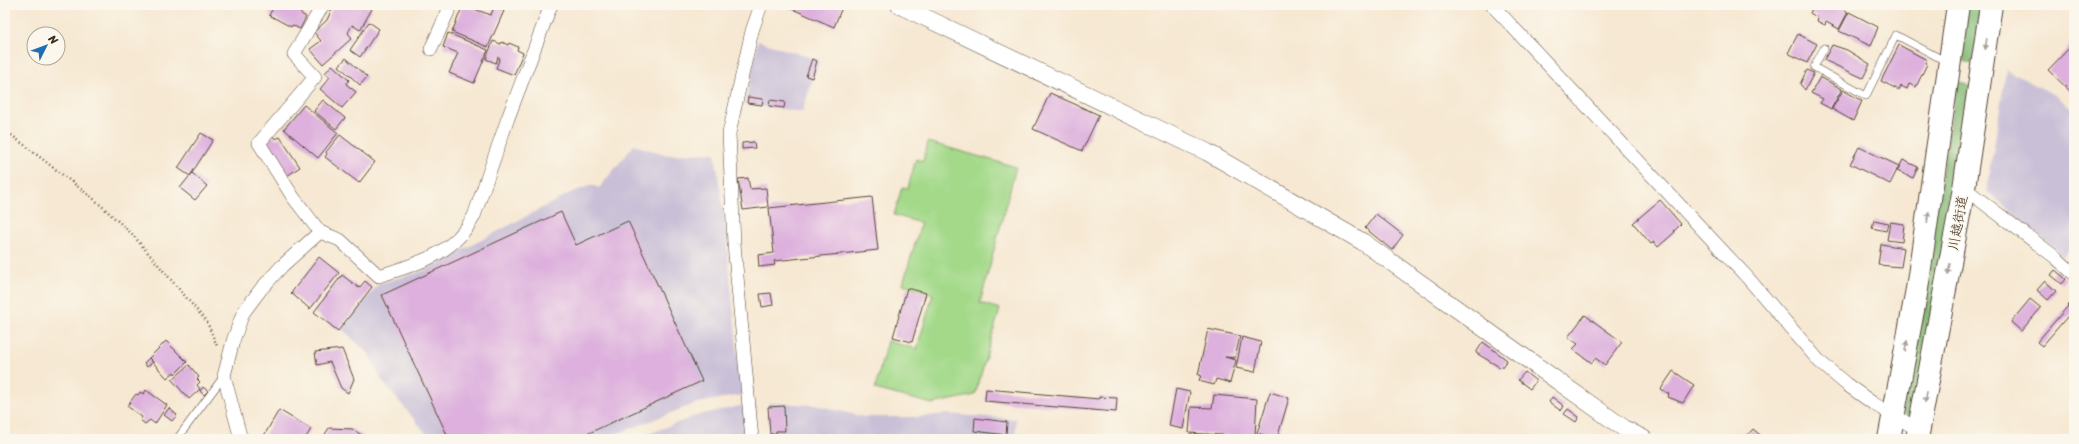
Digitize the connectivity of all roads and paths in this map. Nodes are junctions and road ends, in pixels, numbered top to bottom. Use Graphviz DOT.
graph roads {
  1 [pos="323,5"];
  2 [pos="451,5"];
  3 [pos="551,5"];
  4 [pos="761,5"];
  5 [pos="899,5"];
  6 [pos="1492,5"];
  7 [pos="1958,5"];
  8 [pos="1991,5"];
  9 [pos="1824,48"];
  10 [pos="431,49"];
  11 [pos="1950,67"];
  12 [pos="1981,76"];
  13 [pos="5,130"];
  14 [pos="1964,188"];
  15 [pos="320,232"];
  16 [pos="2074,274"];
  17 [pos="224,376"];
  18 [pos="1894,415"];
  19 [pos="1918,434"];
  20 [pos="177,439"];
  21 [pos="241,439"];
  22 [pos="752,439"];
  23 [pos="1644,439"];
  24 [pos="1889,439"];
  1 -- 15 [label="street"];
  2 -- 10 [label="street"];
  3 -- 15 [label="street"];
  4 -- 22 [label="street"];
  5 -- 23 [label="street"];
  6 -- 18 [label="street"];
  7 -- 11 [label="highway"];
  8 -- 12 [label="highway, 川越街道, one-way"];
  9 -- 11 [label="lane"];
  11 -- 12 [label="highway"];
  18 -- 11 [label="highway, one-way"];
  12 -- 14 [label="highway, 川越街道"];
  13 -- 17 [label="path"];
  14 -- 16 [label="street"];
  14 -- 19 [label="highway, 川越街道, one-way"];
  15 -- 17 [label="street"];
  17 -- 20 [label="lane"];
  17 -- 21 [label="street"];
  18 -- 19 [label="street"];
  18 -- 24 [label="highway"];
}
